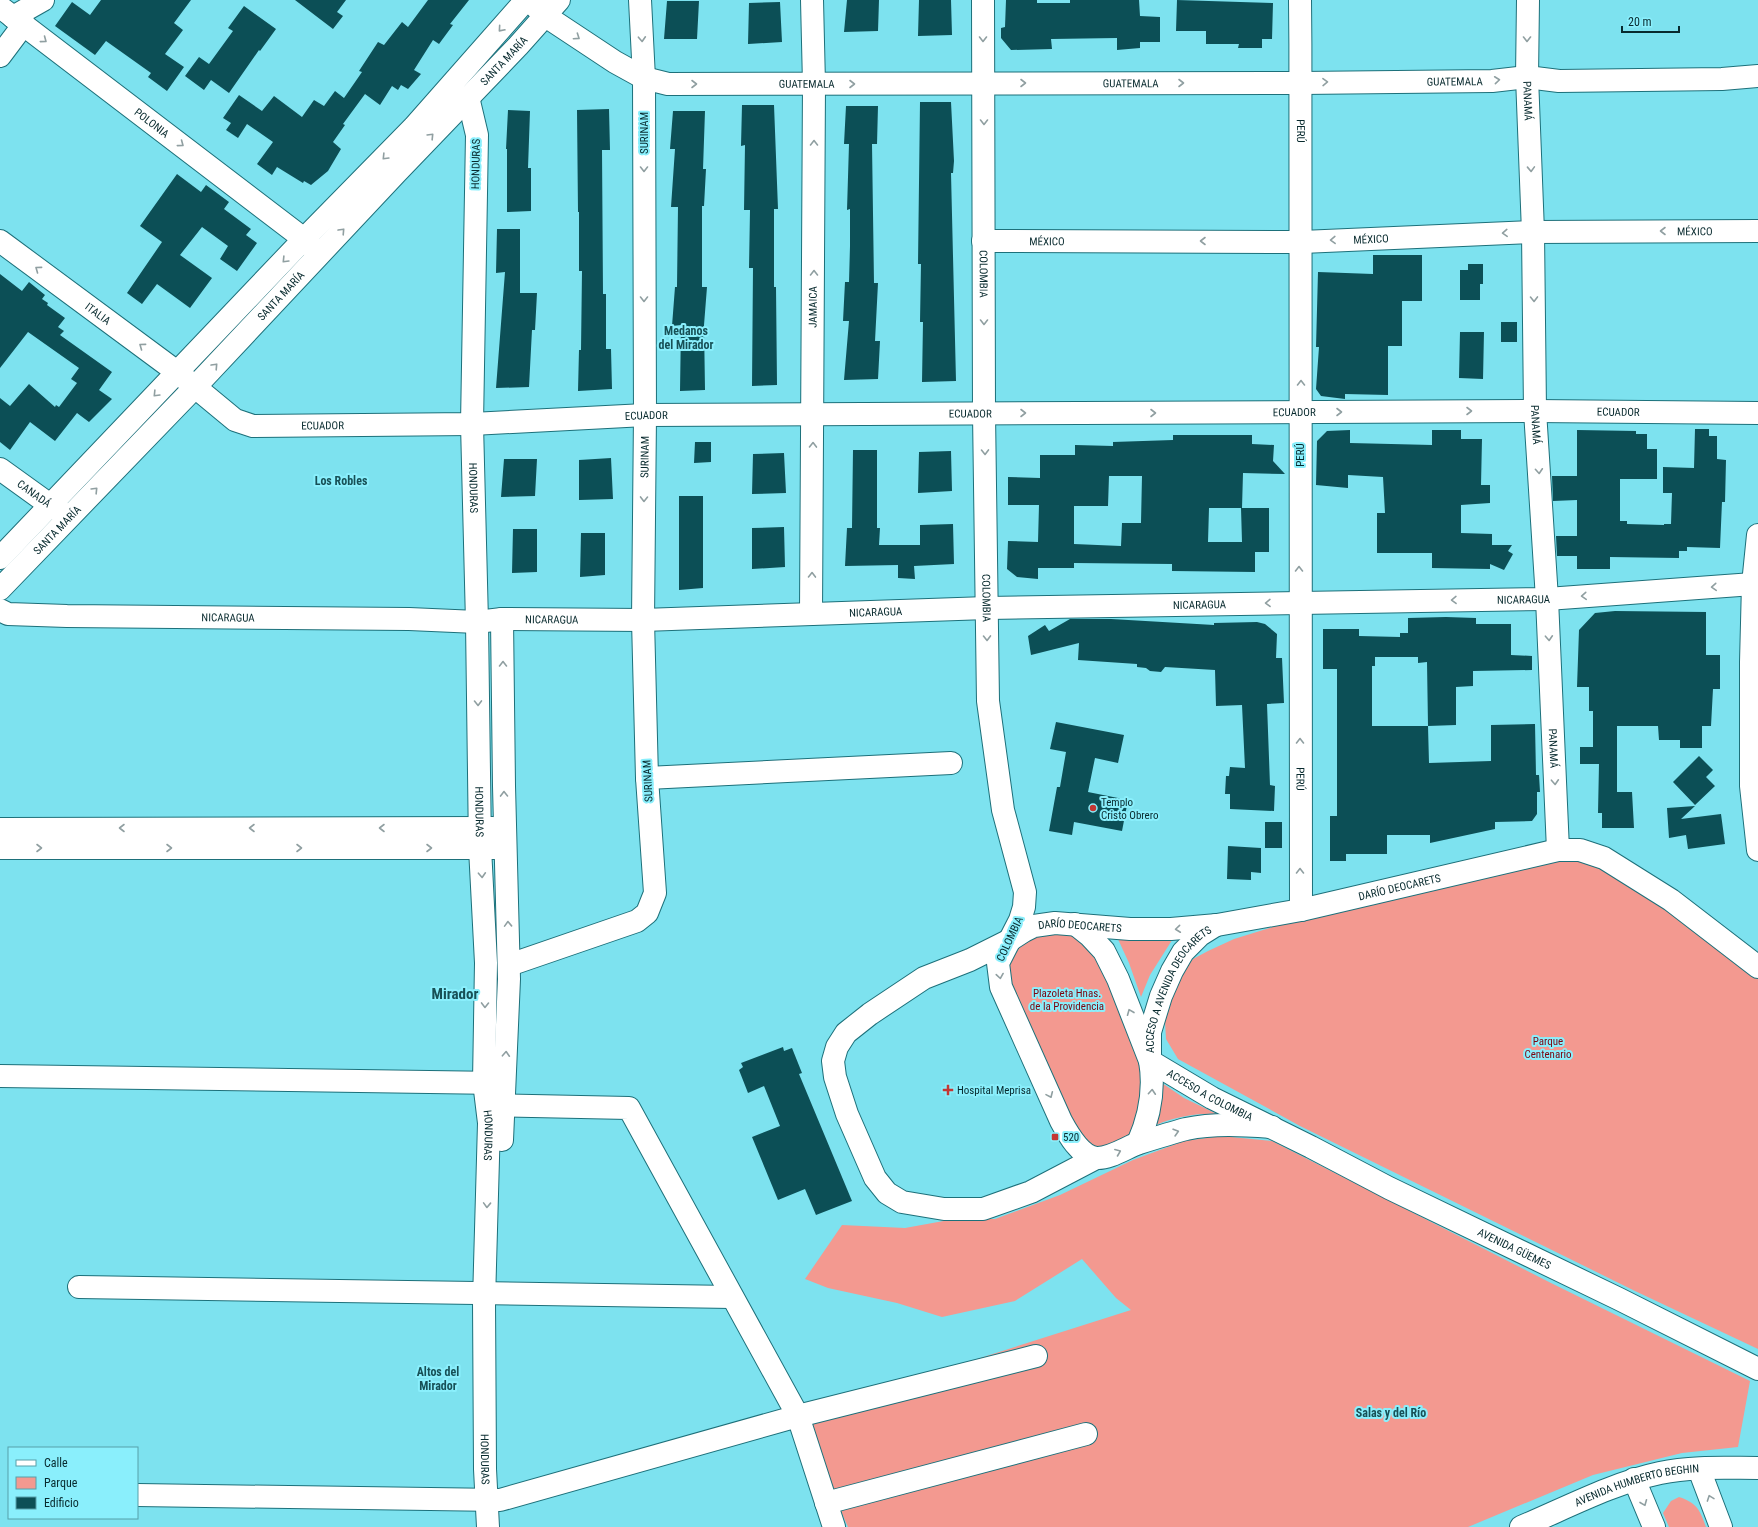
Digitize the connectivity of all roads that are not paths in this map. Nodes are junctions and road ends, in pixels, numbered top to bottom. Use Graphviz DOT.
graph roads {
  1 [pos="43,0"];
  2 [pos="528,0"];
  3 [pos="640,0"];
  4 [pos="812,0"];
  5 [pos="983,0"];
  6 [pos="1300,0"];
  7 [pos="1528,0"];
  8 [pos="552,8"];
  9 [pos="12,16"];
  10 [pos="0,56"];
  11 [pos="1758,76"];
  12 [pos="1527,77"];
  13 [pos="644,78"];
  14 [pos="984,83"];
  15 [pos="1301,83"];
  16 [pos="814,84"];
  17 [pos="468,97"];
  18 [pos="1758,230"];
  19 [pos="1533,232"];
  20 [pos="304,239"];
  21 [pos="0,241"];
  22 [pos="984,241"];
  23 [pos="1302,242"];
  24 [pos="320,255"];
  25 [pos="178,372"];
  26 [pos="196,386"];
  27 [pos="1535,411"];
  28 [pos="1301,412"];
  29 [pos="984,413"];
  30 [pos="1758,413"];
  31 [pos="645,415"];
  32 [pos="813,415"];
  33 [pos="472,424"];
  34 [pos="0,469"];
  35 [pos="50,506"];
  36 [pos="70,516"];
  37 [pos="1758,535"];
  38 [pos="0,558"];
  39 [pos="1753,584"];
  40 [pos="0,589"];
  41 [pos="1547,599"];
  42 [pos="1299,602"];
  43 [pos="987,608"];
  44 [pos="0,610"];
  45 [pos="811,614"];
  46 [pos="502,619"];
  47 [pos="643,620"];
  48 [pos="477,622"];
  49 [pos="1754,661"];
  50 [pos="951,763"];
  51 [pos="647,778"];
  52 [pos="0,829"];
  53 [pos="480,838"];
  54 [pos="505,838"];
  55 [pos="0,848"];
  56 [pos="1558,850"];
  57 [pos="1758,850"];
  58 [pos="1300,910"];
  59 [pos="1074,924"];
  60 [pos="1217,925"];
  61 [pos="1010,940"];
  62 [pos="509,965"];
  63 [pos="1758,967"];
  64 [pos="1150,1061"];
  65 [pos="0,1076"];
  66 [pos="494,1083"];
  67 [pos="495,1106"];
  68 [pos="1272,1127"];
  69 [pos="1138,1143"];
  70 [pos="1096,1158"];
  71 [pos="79,1287"];
  72 [pos="491,1293"];
  73 [pos="732,1297"];
  74 [pos="1036,1356"];
  75 [pos="1758,1369"];
  76 [pos="798,1416"];
  77 [pos="1086,1434"];
  78 [pos="1758,1468"];
  79 [pos="1699,1469"];
  80 [pos="1634,1479"];
  81 [pos="138,1495"];
  82 [pos="493,1500"];
  83 [pos="826,1503"];
  84 [pos="488,1527"];
  85 [pos="502,1527"];
  86 [pos="834,1527"];
  87 [pos="1521,1527"];
  88 [pos="1654,1527"];
  89 [pos="1721,1527"];
  1 -- 9 [label="street"];
  2 -- 8 [label="street, GUATEMALA"];
  2 -- 20 [label="street, SANTA MARÍA, one-way"];
  3 -- 13 [label="street, SURINAM, one-way"];
  4 -- 16 [label="street, JAMAICA"];
  5 -- 14 [label="street, COLOMBIA, one-way"];
  6 -- 15 [label="street, PERÚ"];
  7 -- 12 [label="street, PANAMÁ, one-way"];
  8 -- 13 [label="street, GUATEMALA, one-way"];
  8 -- 17 [label="street, SANTA MARÍA"];
  9 -- 10 [label="street"];
  9 -- 20 [label="street, POLONIA, one-way"];
  11 -- 12 [label="street, GUATEMALA"];
  15 -- 12 [label="street, GUATEMALA, one-way"];
  12 -- 19 [label="street, PANAMÁ, one-way"];
  13 -- 16 [label="street, GUATEMALA, one-way"];
  13 -- 31 [label="street, SURINAM, one-way"];
  14 -- 15 [label="street, GUATEMALA, one-way"];
  16 -- 14 [label="street, GUATEMALA, one-way"];
  14 -- 22 [label="street, COLOMBIA, one-way"];
  15 -- 23 [label="street, PERÚ"];
  32 -- 16 [label="street, JAMAICA, one-way"];
  24 -- 17 [label="street, SANTA MARÍA, one-way"];
  17 -- 33 [label="street, HONDURAS"];
  18 -- 19 [label="street, MÉXICO, one-way"];
  19 -- 23 [label="street, MÉXICO, one-way"];
  19 -- 27 [label="street, PANAMÁ, one-way"];
  20 -- 24 [label="street, POLONIA"];
  20 -- 25 [label="street, SANTA MARÍA, one-way"];
  25 -- 21 [label="street, ITALIA, one-way"];
  23 -- 22 [label="street, MÉXICO, one-way"];
  22 -- 29 [label="street, COLOMBIA, one-way"];
  28 -- 23 [label="street, PERÚ, one-way"];
  26 -- 24 [label="street, SANTA MARÍA, one-way"];
  25 -- 26 [label="street, ITALIA"];
  25 -- 35 [label="street, SANTA MARÍA, one-way"];
  26 -- 33 [label="street, ECUADOR"];
  36 -- 26 [label="street, SANTA MARÍA, one-way"];
  28 -- 27 [label="street, ECUADOR, one-way"];
  27 -- 30 [label="street, ECUADOR"];
  27 -- 41 [label="street, PANAMÁ, one-way"];
  29 -- 28 [label="street, ECUADOR, one-way"];
  42 -- 28 [label="street, PERÚ, one-way"];
  29 -- 32 [label="street, ECUADOR"];
  29 -- 43 [label="street, COLOMBIA, one-way"];
  31 -- 32 [label="street, ECUADOR"];
  31 -- 33 [label="street, ECUADOR"];
  31 -- 47 [label="street, SURINAM, one-way"];
  45 -- 32 [label="street, JAMAICA, one-way"];
  33 -- 48 [label="street, HONDURAS"];
  34 -- 35 [label="street, CANADÁ"];
  35 -- 36 [label="street, CANADÁ"];
  35 -- 38 [label="street, SANTA MARÍA"];
  36 -- 40 [label="street, SANTA MARÍA"];
  37 -- 39 [label="street"];
  39 -- 41 [label="street, NICARAGUA, one-way"];
  39 -- 49 [label="street"];
  41 -- 42 [label="street, NICARAGUA, one-way"];
  41 -- 56 [label="street, PANAMÁ, one-way"];
  42 -- 43 [label="street, NICARAGUA, one-way"];
  58 -- 42 [label="street, PERÚ, one-way"];
  43 -- 45 [label="street, NICARAGUA"];
  43 -- 61 [label="street, COLOMBIA, one-way"];
  44 -- 48 [label="street, NICARAGUA"];
  45 -- 47 [label="street, NICARAGUA"];
  46 -- 47 [label="street, NICARAGUA"];
  46 -- 48 [label="street, NICARAGUA"];
  54 -- 46 [label="street, HONDURAS, one-way"];
  47 -- 51 [label="street, SURINAM"];
  48 -- 53 [label="street, HONDURAS, one-way"];
  49 -- 57 [label="street"];
  50 -- 51 [label="street"];
  51 -- 62 [label="street, SURINAM"];
  53 -- 52 [label="street, one-way"];
  53 -- 54 [label="street"];
  55 -- 53 [label="street, one-way"];
  53 -- 66 [label="street, HONDURAS, one-way"];
  62 -- 54 [label="street, HONDURAS, one-way"];
  56 -- 58 [label="street, DARÍO DEOCARETS"];
  56 -- 63 [label="street, DARÍO DEOCARETS"];
  58 -- 60 [label="street, DARÍO DEOCARETS"];
  60 -- 59 [label="street, DARÍO DEOCARETS, one-way"];
  59 -- 61 [label="street, DARÍO DEOCARETS"];
  64 -- 59 [label="street, one-way"];
  60 -- 64 [label="street, ACCESO A AVENIDA DEOCARETS"];
  61 -- 70 [label="street, COLOMBIA, one-way"];
  61 -- 70 [label="street, DARÍO DEOCARETS"];
  66 -- 62 [label="street, HONDURAS, one-way"];
  64 -- 68 [label="street, ACCESO A COLOMBIA"];
  69 -- 64 [label="street, one-way"];
  65 -- 66 [label="street"];
  66 -- 67 [label="street, HONDURAS"];
  67 -- 72 [label="street, HONDURAS"];
  67 -- 73 [label="street"];
  69 -- 68 [label="street, DARÍO DEOCARETS, one-way"];
  68 -- 75 [label="street, AVENIDA GÜEMES"];
  70 -- 69 [label="street, DARÍO DEOCARETS, one-way"];
  71 -- 72 [label="street"];
  72 -- 73 [label="street"];
  72 -- 82 [label="street, HONDURAS"];
  73 -- 76 [label="street"];
  74 -- 76 [label="street"];
  76 -- 82 [label="street"];
  76 -- 83 [label="street"];
  77 -- 83 [label="street"];
  78 -- 79 [label="street, AVENIDA HUMBERTO BEGHIN"];
  79 -- 80 [label="street, AVENIDA HUMBERTO BEGHIN"];
  89 -- 79 [label="street, one-way"];
  80 -- 87 [label="street, AVENIDA HUMBERTO BEGHIN"];
  80 -- 88 [label="street, one-way"];
  81 -- 82 [label="street"];
  82 -- 84 [label="street, HONDURAS"];
  82 -- 85 [label="street, HONDURAS"];
  83 -- 86 [label="street"];
}
